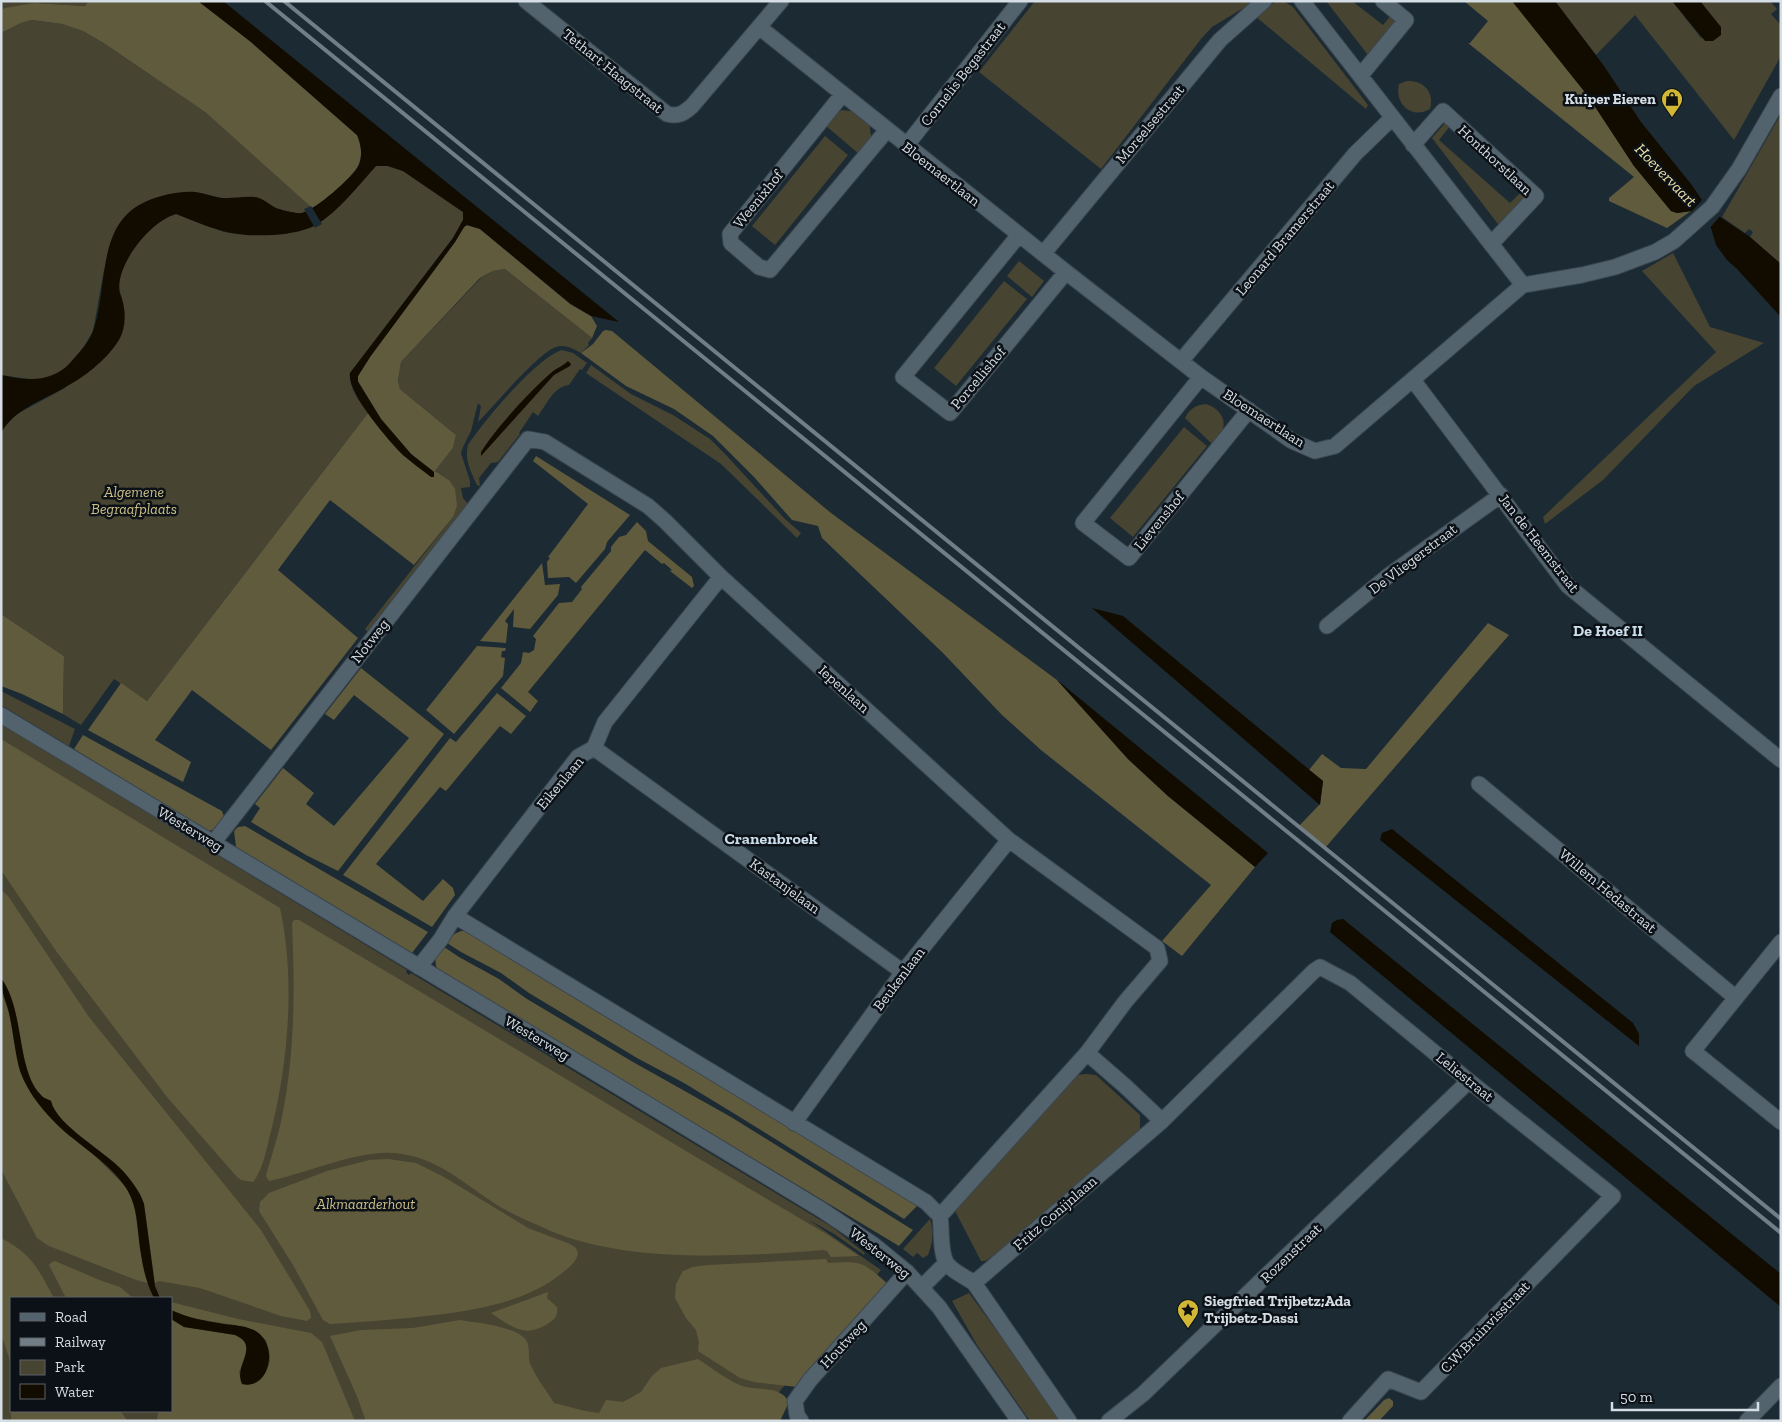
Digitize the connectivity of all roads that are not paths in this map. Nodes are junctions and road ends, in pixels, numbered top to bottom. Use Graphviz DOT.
graph roads {
  1 [pos="526,1"];
  2 [pos="781,1"];
  3 [pos="1020,1"];
  4 [pos="1264,1"];
  5 [pos="1302,1"];
  6 [pos="1383,1"];
  7 [pos="759,28"];
  8 [pos="1361,75"];
  9 [pos="842,95"];
  10 [pos="1781,96"];
  11 [pos="1392,118"];
  12 [pos="887,130"];
  13 [pos="1414,145"];
  14 [pos="906,146"];
  15 [pos="1019,235"];
  16 [pos="1492,244"];
  17 [pos="1043,254"];
  18 [pos="1066,272"];
  19 [pos="1523,285"];
  20 [pos="1181,361"];
  21 [pos="1201,377"];
  22 [pos="1413,380"];
  23 [pos="1249,410"];
  24 [pos="528,439"];
  25 [pos="1501,495"];
  26 [pos="720,577"];
  27 [pos="1327,626"];
  28 [pos="1,715"];
  29 [pos="594,748"];
  30 [pos="1781,760"];
  31 [pos="1479,784"];
  32 [pos="1009,840"];
  33 [pos="213,843"];
  34 [pos="455,916"];
  35 [pos="1780,945"];
  36 [pos="419,967"];
  37 [pos="1314,971"];
  38 [pos="903,972"];
  39 [pos="1736,998"];
  40 [pos="1088,1053"];
  41 [pos="1469,1081"];
  42 [pos="1162,1121"];
  43 [pos="1781,1122"];
  44 [pos="794,1123"];
  45 [pos="1613,1196"];
  46 [pos="940,1216"];
  47 [pos="946,1262"];
  48 [pos="907,1272"];
  49 [pos="974,1282"];
  50 [pos="922,1287"];
  51 [pos="1781,1386"];
  52 [pos="801,1421"];
  53 [pos="1019,1421"];
  54 [pos="1069,1421"];
  55 [pos="1109,1421"];
  56 [pos="1350,1421"];
  57 [pos="1747,1421"];
  1 -- 7 [label="street, Tethart Haagstraat"];
  2 -- 7 [label="street"];
  3 -- 14 [label="street, Cornelis Begastraat"];
  4 -- 17 [label="street, Moreelsestraat"];
  5 -- 8 [label="street"];
  6 -- 8 [label="street"];
  7 -- 9 [label="street, Bloemaertlaan"];
  8 -- 11 [label="street"];
  9 -- 12 [label="street, Bloemaertlaan"];
  9 -- 12 [label="street, Weenixhof"];
  10 -- 19 [label="street"];
  11 -- 13 [label="street"];
  11 -- 20 [label="street, Leonard Bramerstraat"];
  12 -- 14 [label="street, Bloemaertlaan"];
  13 -- 16 [label="street"];
  13 -- 16 [label="street, Honthorstlaan"];
  14 -- 15 [label="street, Bloemaertlaan"];
  15 -- 17 [label="street, Bloemaertlaan"];
  15 -- 18 [label="street, Porcellishof"];
  16 -- 19 [label="street"];
  17 -- 18 [label="street, Bloemaertlaan"];
  18 -- 20 [label="street, Bloemaertlaan"];
  19 -- 22 [label="street, Bloemaertlaan"];
  20 -- 21 [label="street, Bloemaertlaan"];
  21 -- 23 [label="street, Bloemaertlaan"];
  21 -- 23 [label="street, Lievenshof"];
  22 -- 23 [label="street, Bloemaertlaan"];
  22 -- 25 [label="street, Jan de Heemstraat"];
  24 -- 26 [label="street, Iepenlaan"];
  24 -- 33 [label="street, Notweg"];
  25 -- 27 [label="street, De Vliegerstraat"];
  25 -- 30 [label="street, Jan de Heemstraat"];
  26 -- 29 [label="street, Eikenlaan"];
  26 -- 32 [label="street, Iepenlaan"];
  28 -- 33 [label="street, Westerweg"];
  29 -- 34 [label="street, Eikenlaan"];
  29 -- 38 [label="street, Kastanjelaan"];
  31 -- 39 [label="street, Willem Hedastraat"];
  32 -- 38 [label="street, Beukenlaan"];
  32 -- 40 [label="street, Iepenlaan"];
  33 -- 36 [label="street, Westerweg"];
  34 -- 36 [label="street, Eikenlaan"];
  34 -- 44 [label="street"];
  35 -- 39 [label="street"];
  36 -- 48 [label="street, Westerweg"];
  37 -- 41 [label="street, Leliestraat"];
  37 -- 42 [label="street, Fritz Conijnlaan"];
  38 -- 44 [label="street, Beukenlaan"];
  39 -- 43 [label="street"];
  40 -- 42 [label="street"];
  40 -- 46 [label="street"];
  41 -- 45 [label="street, Leliestraat"];
  41 -- 55 [label="street, Rozenstraat"];
  42 -- 49 [label="street, Fritz Conijnlaan"];
  44 -- 46 [label="street"];
  45 -- 56 [label="street, C.W.Bruinvisstraat"];
  46 -- 47 [label="street"];
  47 -- 49 [label="street"];
  47 -- 50 [label="street"];
  48 -- 50 [label="street, Westerweg"];
  48 -- 52 [label="street, Houtweg"];
  49 -- 54 [label="street"];
  50 -- 53 [label="street, Westerweg"];
  51 -- 57 [label="street"];
}
